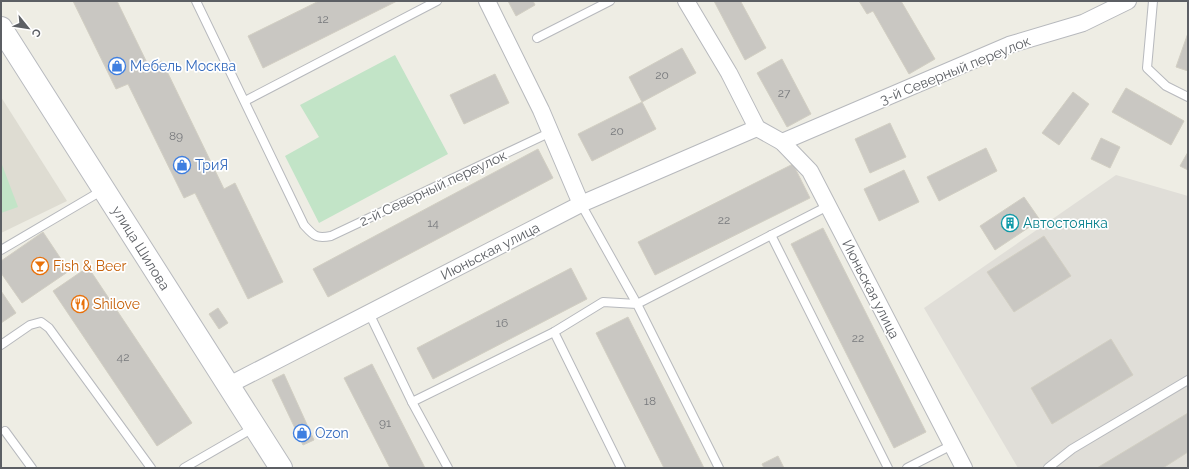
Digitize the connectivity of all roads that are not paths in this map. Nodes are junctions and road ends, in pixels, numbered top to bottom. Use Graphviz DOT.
graph roads {
  1 [pos="196,1"];
  2 [pos="437,1"];
  3 [pos="487,1"];
  4 [pos="610,1"];
  5 [pos="686,1"];
  6 [pos="1128,1"];
  7 [pos="1153,1"];
  8 [pos="1,28"];
  9 [pos="537,38"];
  10 [pos="1188,97"];
  11 [pos="245,101"];
  12 [pos="757,128"];
  13 [pos="551,132"];
  14 [pos="782,142"];
  15 [pos="104,190"];
  16 [pos="581,204"];
  17 [pos="828,206"];
  18 [pos="771,235"];
  19 [pos="1,250"];
  20 [pos="637,304"];
  21 [pos="369,314"];
  22 [pos="554,332"];
  23 [pos="1,345"];
  24 [pos="1188,380"];
  25 [pos="229,386"];
  26 [pos="412,402"];
  27 [pos="255,427"];
  28 [pos="5,431"];
  29 [pos="952,445"];
  30 [pos="32,468"];
  31 [pos="151,468"];
  32 [pos="184,468"];
  33 [pos="282,468"];
  34 [pos="448,468"];
  35 [pos="621,468"];
  36 [pos="719,468"];
  37 [pos="888,468"];
  38 [pos="907,468"];
  39 [pos="964,468"];
  40 [pos="1048,468"];
  1 -- 11 [label="lane"];
  2 -- 11 [label="lane"];
  3 -- 13 [label="street"];
  4 -- 9 [label="lane"];
  5 -- 12 [label="street"];
  6 -- 14 [label="street, 3-й Северный переулок"];
  7 -- 10 [label="lane"];
  8 -- 15 [label="main road, улица Шилова"];
  11 -- 13 [label="lane, 2-й Северный переулок"];
  12 -- 14 [label="street, Июньская улица"];
  12 -- 16 [label="street, Июньская улица"];
  13 -- 16 [label="street"];
  14 -- 17 [label="street, Июньская улица"];
  15 -- 19 [label="lane"];
  15 -- 25 [label="main road, улица Шилова"];
  16 -- 20 [label="lane"];
  16 -- 21 [label="street, Июньская улица"];
  17 -- 18 [label="lane"];
  17 -- 29 [label="street, Июньская улица"];
  18 -- 20 [label="lane"];
  18 -- 37 [label="lane"];
  20 -- 22 [label="lane"];
  20 -- 36 [label="lane"];
  21 -- 25 [label="street, Июньская улица"];
  21 -- 26 [label="lane"];
  22 -- 26 [label="lane"];
  22 -- 35 [label="lane"];
  23 -- 31 [label="lane"];
  24 -- 40 [label="lane"];
  25 -- 27 [label="main road, улица Шилова"];
  26 -- 34 [label="lane"];
  27 -- 32 [label="lane"];
  27 -- 33 [label="main road, улица Шилова"];
  28 -- 30 [label="lane"];
  29 -- 38 [label="lane"];
  29 -- 39 [label="street, Июньская улица"];
}
